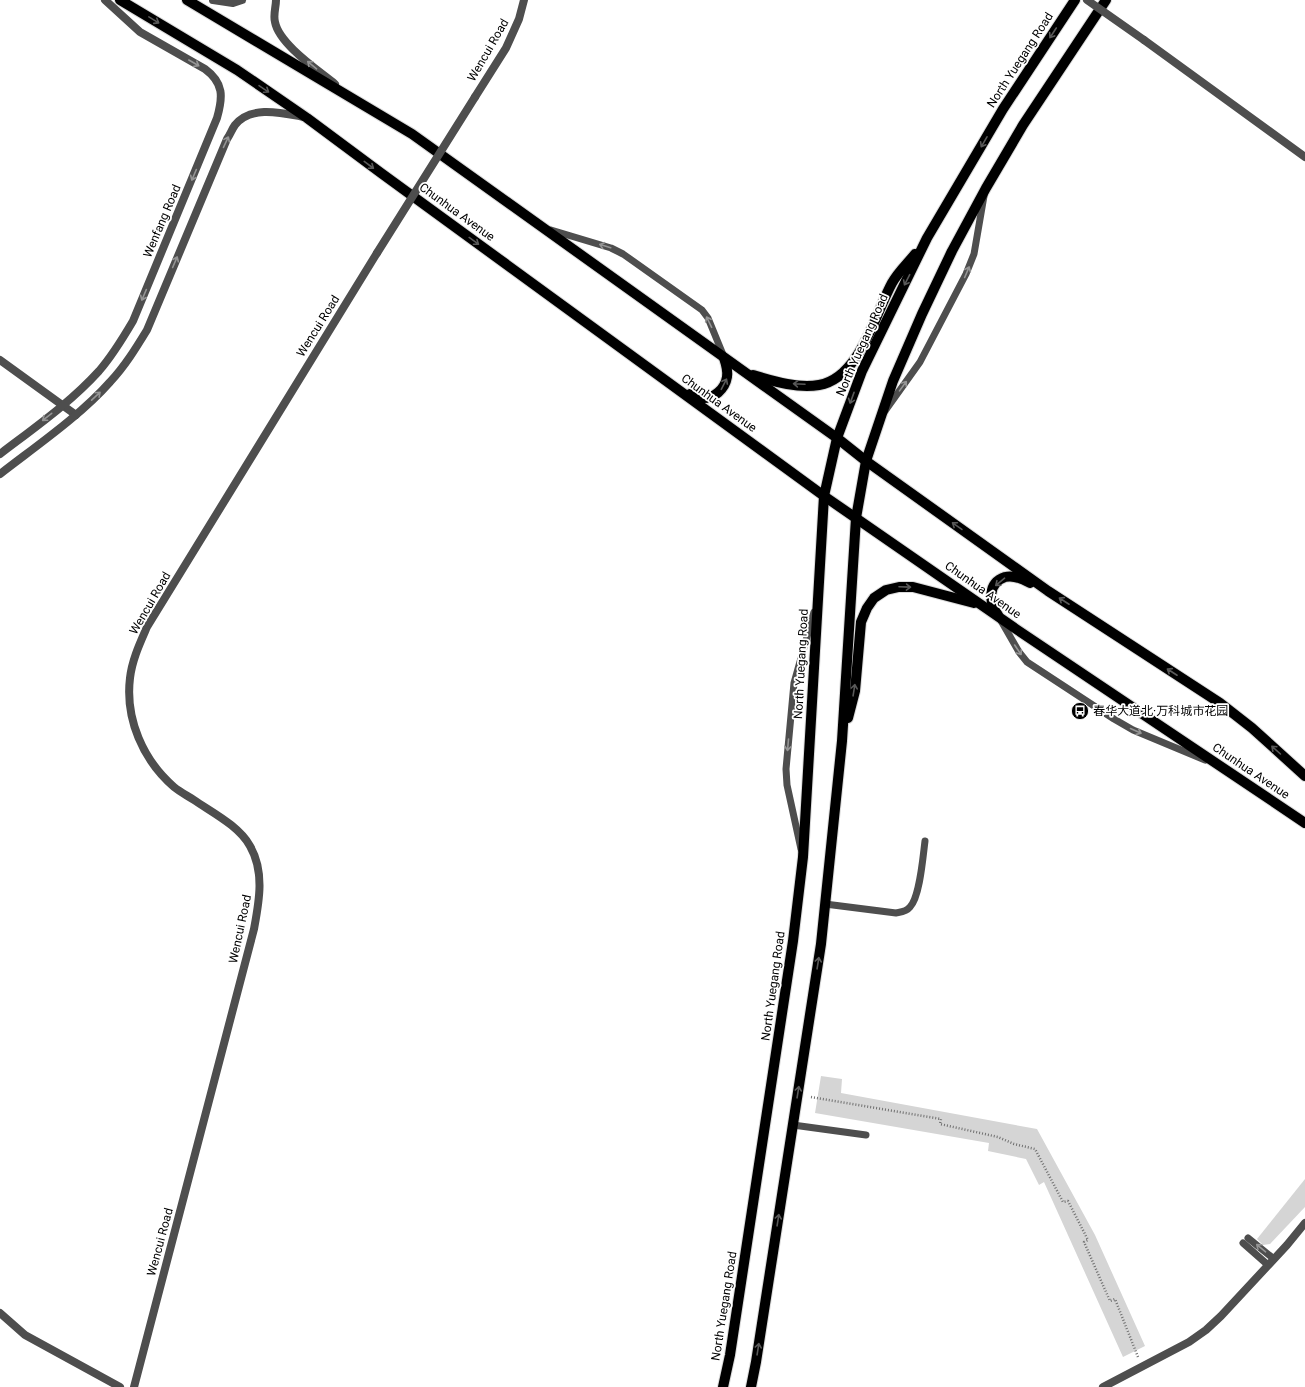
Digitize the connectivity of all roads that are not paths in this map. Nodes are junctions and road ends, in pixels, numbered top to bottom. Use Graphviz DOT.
graph roads {
  1 [pos="105,0"];
  2 [pos="120,0"];
  3 [pos="187,0"];
  4 [pos="213,0"];
  5 [pos="242,0"];
  6 [pos="276,0"];
  7 [pos="524,0"];
  8 [pos="1075,0"];
  9 [pos="1087,0"];
  10 [pos="1106,0"];
  11 [pos="353,99"];
  12 [pos="307,118"];
  13 [pos="1305,157"];
  14 [pos="986,188"];
  15 [pos="542,228"];
  16 [pos="927,238"];
  17 [pos="724,358"];
  18 [pos="0,360"];
  19 [pos="746,373"];
  20 [pos="679,390"];
  21 [pos="63,405"];
  22 [pos="76,415"];
  23 [pos="881,417"];
  24 [pos="838,438"];
  25 [pos="0,454"];
  26 [pos="866,461"];
  27 [pos="0,474"];
  28 [pos="824,496"];
  29 [pos="856,518"];
  30 [pos="1048,591"];
  31 [pos="818,598"];
  32 [pos="981,605"];
  33 [pos="998,617"];
  34 [pos="842,742"];
  35 [pos="1221,767"];
  36 [pos="1305,776"];
  37 [pos="1305,823"];
  38 [pos="925,840"];
  39 [pos="803,857"];
  40 [pos="825,904"];
  41 [pos="793,1125"];
  42 [pos="866,1135"];
  43 [pos="1305,1222"];
  44 [pos="1305,1230"];
  45 [pos="1246,1240"];
  46 [pos="1287,1245"];
  47 [pos="1271,1262"];
  48 [pos="0,1313"];
  49 [pos="120,1387"];
  50 [pos="134,1387"];
  51 [pos="723,1387"];
  52 [pos="751,1387"];
  53 [pos="1103,1387"];
  1 -- 21 [label="street, Wenfang Road, one-way"];
  2 -- 12 [label="main road, Chunhua Avenue, one-way"];
  3 -- 11 [label="main road"];
  4 -- 5 [label="street"];
  11 -- 6 [label="street, one-way"];
  7 -- 50 [label="street, Wencui Road, bridge"];
  8 -- 16 [label="main road, North Yuegang Road, one-way"];
  9 -- 13 [label="street, bridge"];
  10 -- 14 [label="main road"];
  11 -- 15 [label="main road"];
  12 -- 20 [label="main road, Chunhua Avenue, one-way"];
  22 -- 12 [label="street, one-way"];
  14 -- 23 [label="main road"];
  23 -- 14 [label="lane, one-way"];
  15 -- 17 [label="main road"];
  17 -- 15 [label="lane, one-way"];
  16 -- 19 [label="main road, one-way"];
  16 -- 24 [label="main road, North Yuegang Road, one-way"];
  17 -- 19 [label="main road"];
  20 -- 17 [label="main road, one-way"];
  18 -- 21 [label="street"];
  19 -- 24 [label="main road"];
  20 -- 28 [label="main road, Chunhua Avenue"];
  21 -- 22 [label="street"];
  21 -- 25 [label="street, Wenfang Road, one-way"];
  22 -- 27 [label="street"];
  23 -- 26 [label="main road"];
  24 -- 26 [label="main road"];
  24 -- 28 [label="main road, North Yuegang Road"];
  26 -- 29 [label="main road"];
  30 -- 26 [label="main road, one-way"];
  28 -- 29 [label="main road, Chunhua Avenue"];
  28 -- 31 [label="main road, North Yuegang Road"];
  29 -- 32 [label="main road, Chunhua Avenue"];
  29 -- 34 [label="main road"];
  30 -- 33 [label="main road, one-way"];
  36 -- 30 [label="main road, one-way"];
  31 -- 39 [label="main road, North Yuegang Road"];
  31 -- 39 [label="lane, one-way"];
  32 -- 33 [label="main road, Chunhua Avenue"];
  34 -- 32 [label="main road, one-way"];
  33 -- 35 [label="main road, Chunhua Avenue"];
  33 -- 35 [label="lane, one-way"];
  34 -- 40 [label="main road"];
  35 -- 37 [label="main road, Chunhua Avenue"];
  38 -- 40 [label="lane"];
  39 -- 51 [label="main road, North Yuegang Road"];
  41 -- 40 [label="main road, one-way"];
  41 -- 42 [label="lane"];
  52 -- 41 [label="main road, one-way"];
  43 -- 46 [label="street"];
  44 -- 46 [label="street"];
  45 -- 47 [label="lane"];
  46 -- 47 [label="street"];
  47 -- 53 [label="street"];
  48 -- 49 [label="street"];
}
